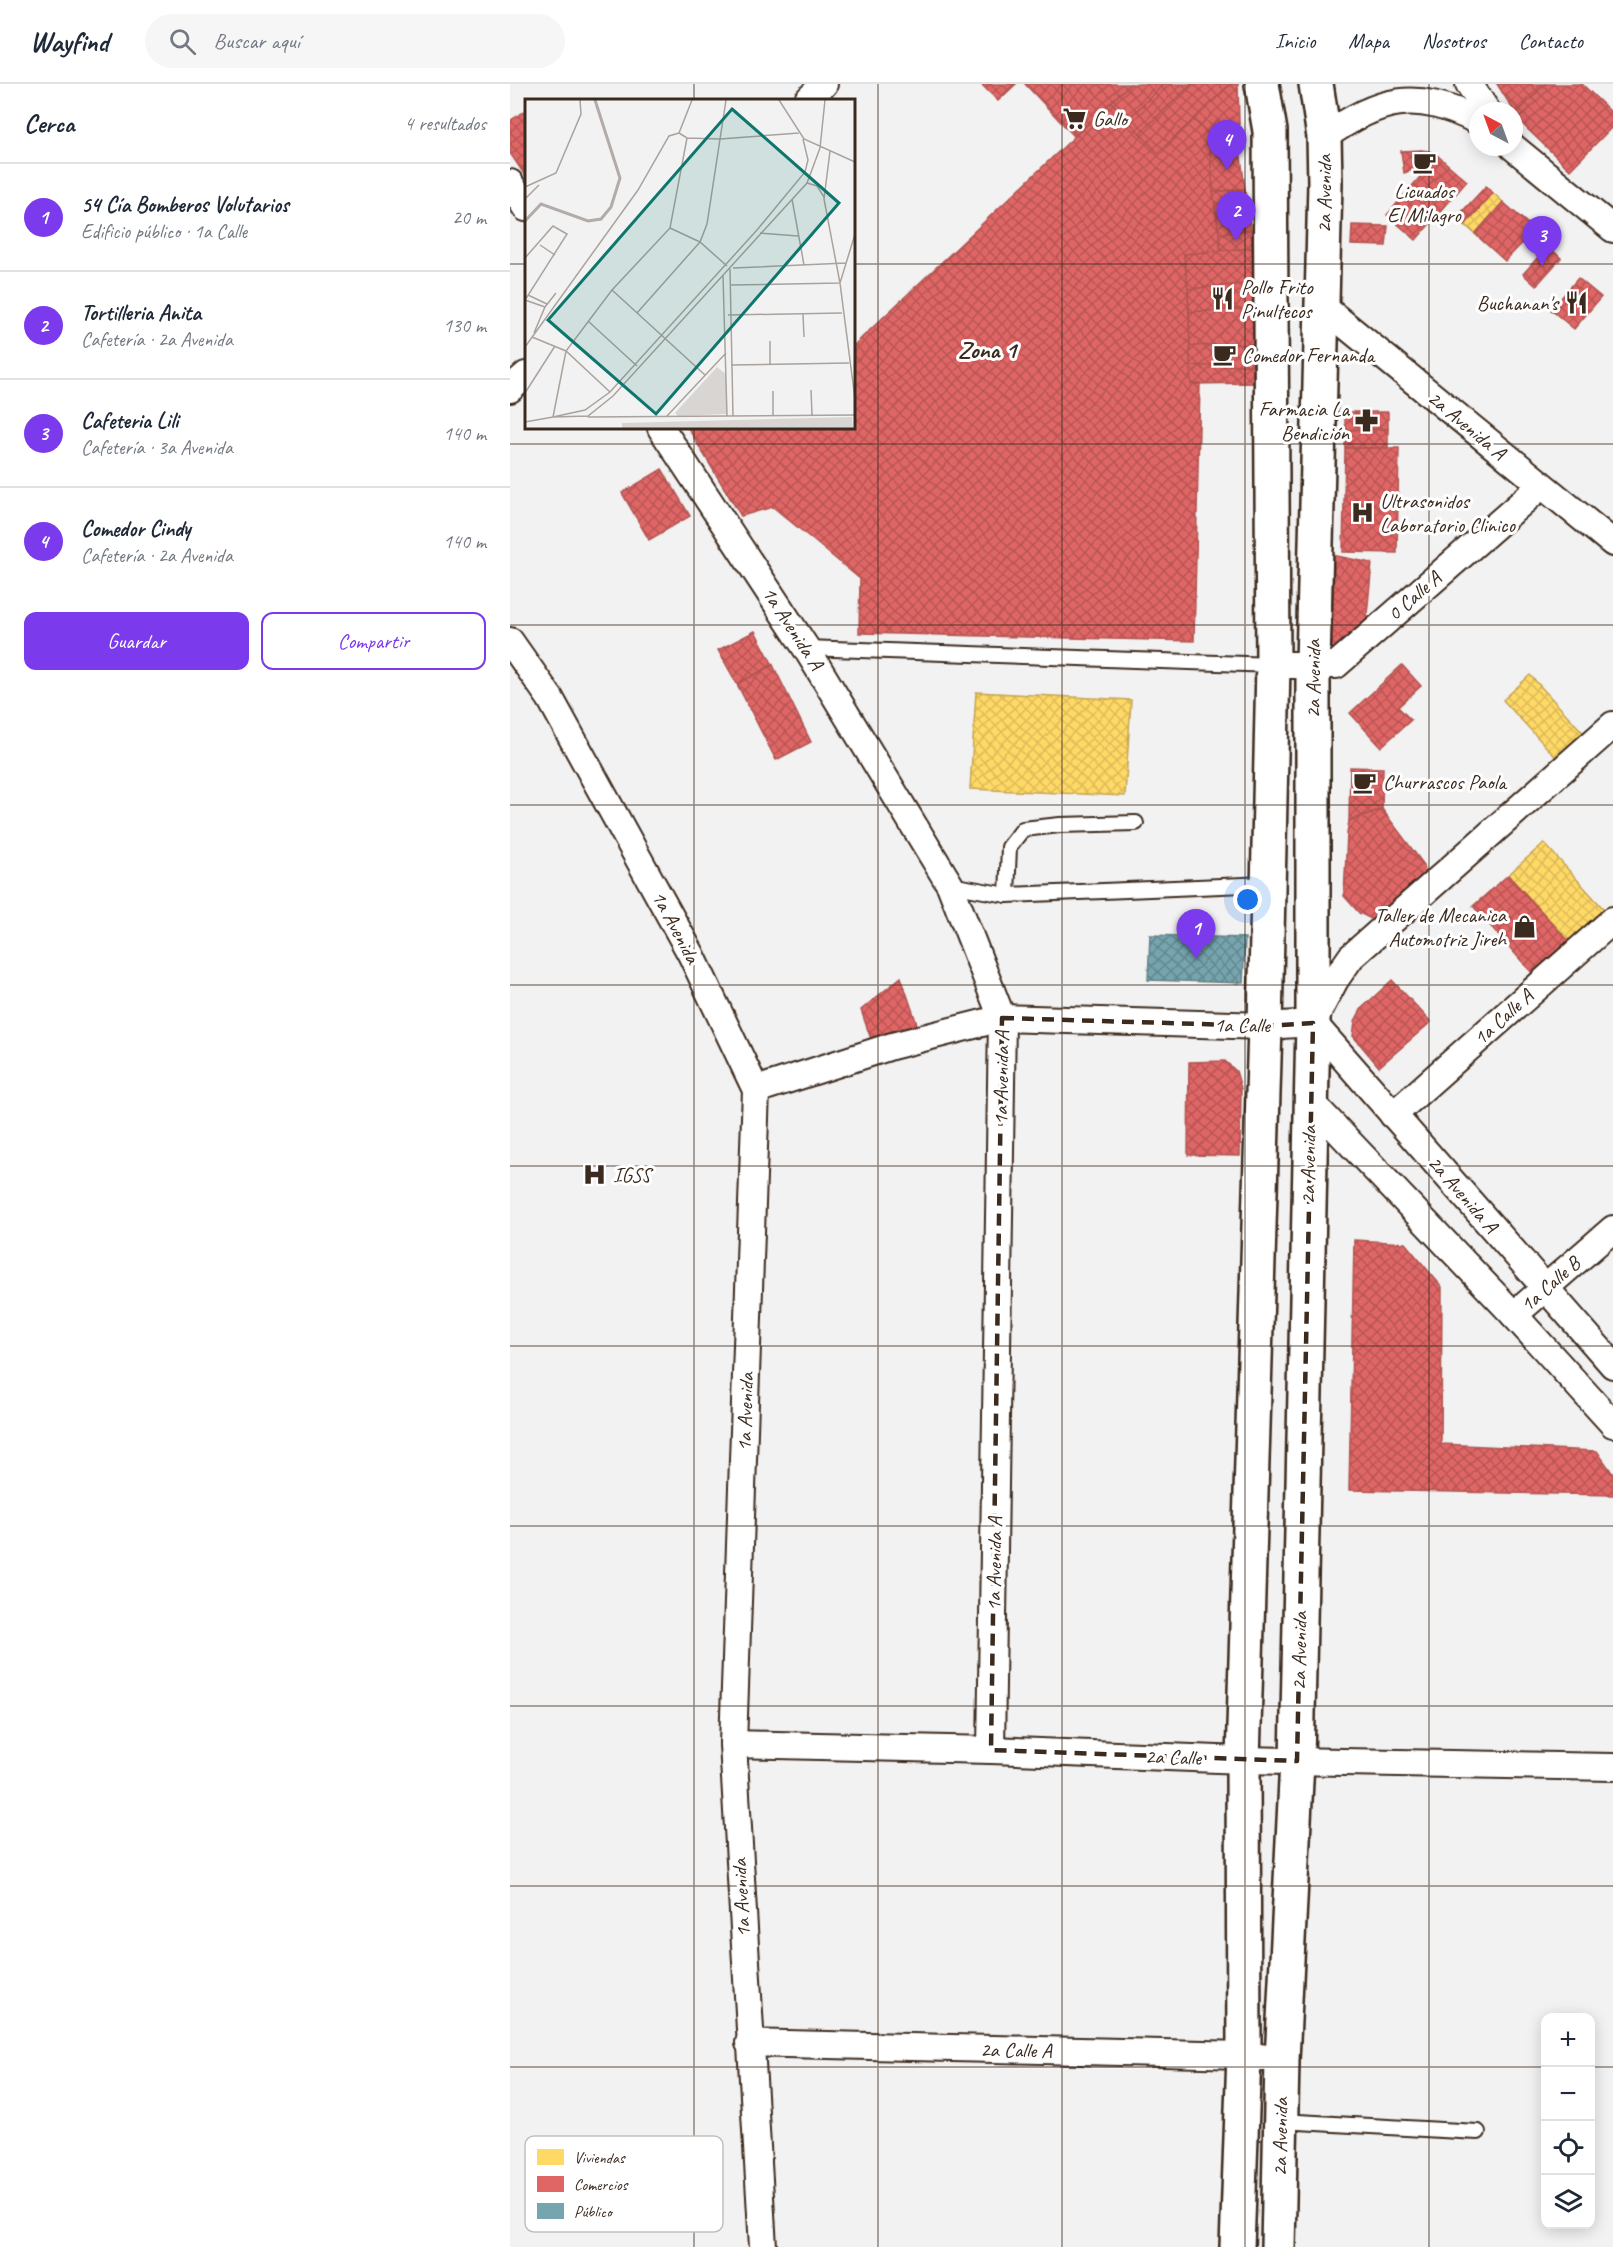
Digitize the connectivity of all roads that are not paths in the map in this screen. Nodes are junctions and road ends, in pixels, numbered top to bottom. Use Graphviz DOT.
graph roads {
  1 [pos="824,84"];
  2 [pos="1262,84"];
  3 [pos="1316,84"];
  4 [pos="1469,84"];
  5 [pos="809,99"];
  6 [pos="1481,102"];
  7 [pos="1469,117"];
  8 [pos="1324,137"];
  9 [pos="1523,155"];
  10 [pos="510,183"];
  11 [pos="525,206"];
  12 [pos="1613,229"];
  13 [pos="1322,306"];
  14 [pos="525,376"];
  15 [pos="510,389"];
  16 [pos="662,429"];
  17 [pos="1541,486"];
  18 [pos="1613,543"];
  19 [pos="510,640"];
  20 [pos="806,648"];
  21 [pos="1312,664"];
  22 [pos="1273,665"];
  23 [pos="1613,725"];
  24 [pos="1136,823"];
  25 [pos="1268,884"];
  26 [pos="950,885"];
  27 [pos="1007,895"];
  28 [pos="1613,920"];
  29 [pos="1002,1018"];
  30 [pos="1313,1023"];
  31 [pos="1265,1026"];
  32 [pos="756,1090"];
  33 [pos="1310,1100"];
  34 [pos="1393,1115"];
  35 [pos="1613,1229"];
  36 [pos="1545,1289"];
  37 [pos="1514,1315"];
  38 [pos="1613,1365"];
  39 [pos="1613,1424"];
  40 [pos="733,1744"];
  41 [pos="991,1750"];
  42 [pos="1243,1760"];
  43 [pos="1298,1761"];
  44 [pos="1613,1767"];
  45 [pos="749,2043"];
  46 [pos="1244,2055"];
  47 [pos="1282,2060"];
  48 [pos="1280,2121"];
  49 [pos="1478,2132"];
  50 [pos="763,2247"];
  51 [pos="1237,2247"];
  52 [pos="1278,2247"];
  1 -- 5 [label="street"];
  2 -- 22 [label="street, 2a Avenida"];
  3 -- 8 [label="street, 2a Avenida"];
  4 -- 6 [label="street"];
  7 -- 8 [label="street"];
  8 -- 13 [label="street, 2a Avenida"];
  9 -- 12 [label="street"];
  10 -- 11 [label="street"];
  13 -- 17 [label="street, 2a Avenida A"];
  13 -- 21 [label="street, 2a Avenida"];
  14 -- 15 [label="street"];
  16 -- 20 [label="street, 1a Avenida A"];
  17 -- 18 [label="street, 2a Avenida A"];
  17 -- 21 [label="street, 0 Calle A"];
  19 -- 32 [label="street, 1a Avenida"];
  20 -- 22 [label="lane"];
  20 -- 26 [label="street, 1a Avenida A"];
  21 -- 22 [label="street, 0 Calle A"];
  21 -- 30 [label="street, 2a Avenida"];
  22 -- 25 [label="street, 2a Avenida"];
  23 -- 30 [label="street"];
  24 -- 27 [label="lane"];
  25 -- 27 [label="lane"];
  25 -- 31 [label="street, 2a Avenida"];
  26 -- 27 [label="lane"];
  26 -- 29 [label="street, 1a Avenida A"];
  28 -- 34 [label="street, 1a Calle A"];
  29 -- 31 [label="street, 1a Calle"];
  29 -- 32 [label="street, 1a Calle"];
  29 -- 41 [label="street, 1a Avenida A"];
  30 -- 31 [label="street, 1a Calle"];
  30 -- 33 [label="street, 2a Avenida"];
  30 -- 34 [label="street, 2a Avenida A"];
  31 -- 42 [label="street, 2a Avenida"];
  32 -- 40 [label="street, 1a Avenida"];
  33 -- 37 [label="street"];
  33 -- 43 [label="street, 2a Avenida"];
  34 -- 36 [label="street, 2a Avenida A"];
  35 -- 36 [label="street, 1a Calle B"];
  36 -- 37 [label="street, 1a Calle B"];
  36 -- 38 [label="street, 2a Avenida A"];
  37 -- 39 [label="street"];
  40 -- 41 [label="street, 2a Calle"];
  40 -- 45 [label="street, 1a Avenida"];
  41 -- 42 [label="street, 2a Calle"];
  42 -- 43 [label="street, 2a Calle"];
  42 -- 46 [label="street, 2a Avenida"];
  43 -- 44 [label="street, 2a Calle"];
  43 -- 47 [label="street, 2a Avenida"];
  45 -- 46 [label="street, 2a Calle A"];
  45 -- 50 [label="street, 1a Avenida"];
  46 -- 47 [label="street, 2a Calle A"];
  46 -- 51 [label="street, 2a Avenida"];
  47 -- 48 [label="street, 2a Avenida"];
  48 -- 49 [label="lane"];
  48 -- 52 [label="street, 2a Avenida"];
}
